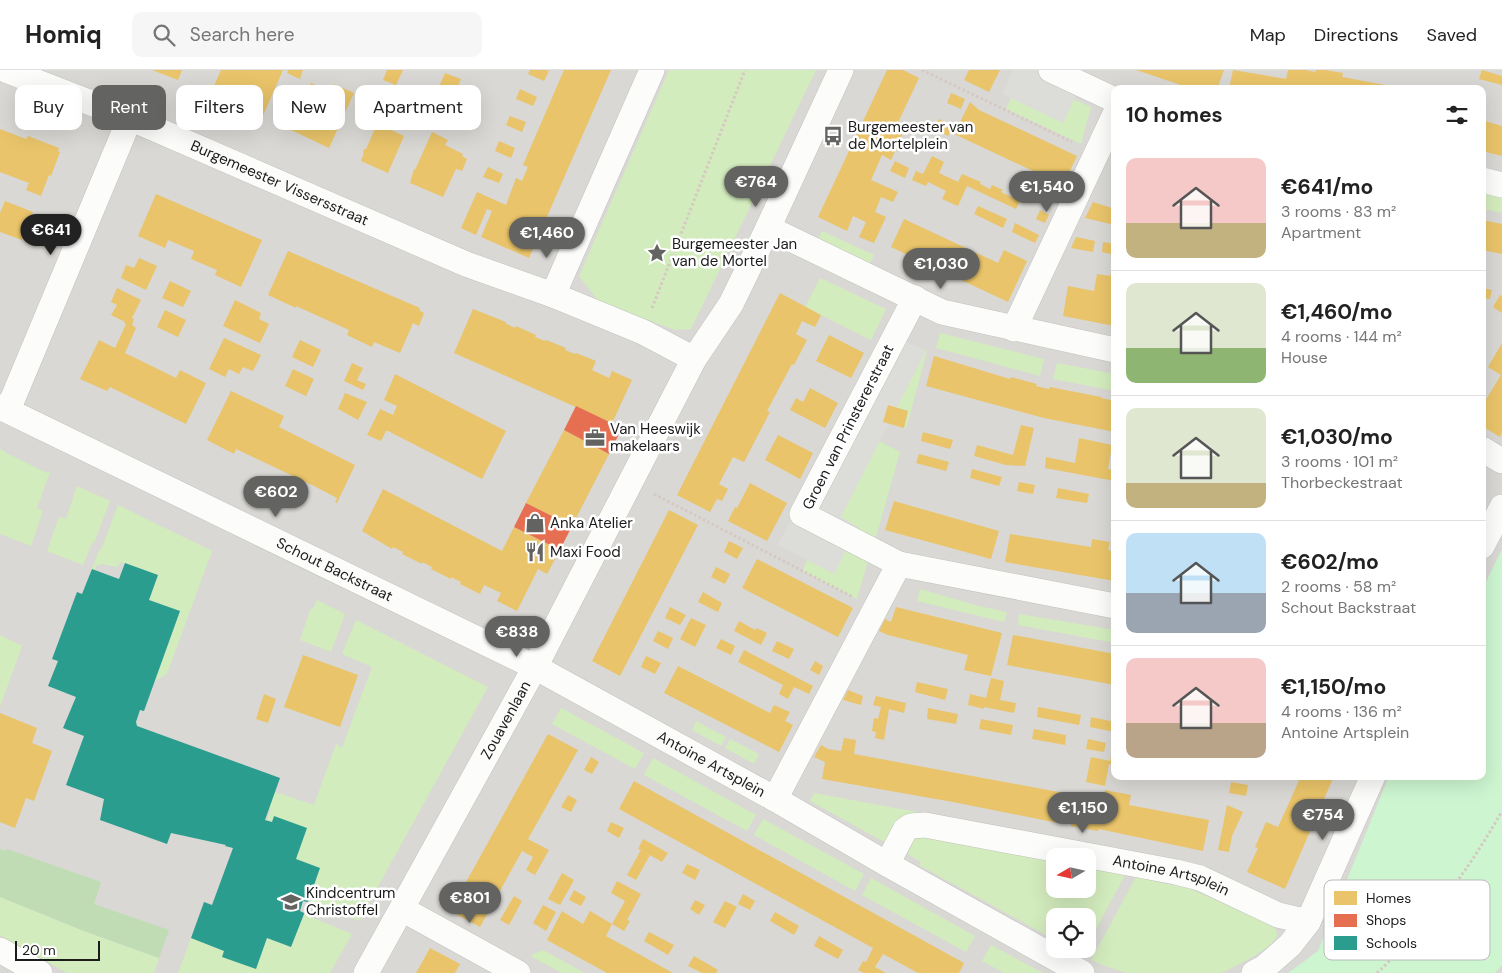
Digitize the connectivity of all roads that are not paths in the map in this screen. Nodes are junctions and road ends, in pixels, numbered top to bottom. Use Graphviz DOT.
graph roads {
  1 [pos="6,70"];
  2 [pos="652,70"];
  3 [pos="841,70"];
  4 [pos="1051,70"];
  5 [pos="1111,98"];
  6 [pos="92,103"];
  7 [pos="1111,122"];
  8 [pos="125,130"];
  9 [pos="158,130"];
  10 [pos="1486,181"];
  11 [pos="1502,185"];
  12 [pos="768,228"];
  13 [pos="553,295"];
  14 [pos="915,298"];
  15 [pos="1014,329"];
  16 [pos="1111,349"];
  17 [pos="694,359"];
  18 [pos="4,408"];
  19 [pos="1486,451"];
  20 [pos="1502,461"];
  21 [pos="1502,507"];
  22 [pos="1486,538"];
  23 [pos="899,564"];
  24 [pos="1111,605"];
  25 [pos="535,666"];
  26 [pos="1371,780"];
  27 [pos="775,799"];
  28 [pos="887,864"];
  29 [pos="1327,880"];
  30 [pos="1324,886"];
  31 [pos="402,909"];
  32 [pos="1308,922"];
  33 [pos="0,950"];
  34 [pos="40,973"];
  35 [pos="366,973"];
  36 [pos="518,973"];
  37 [pos="1082,973"];
  38 [pos="1254,973"];
  1 -- 6 [label="street, Burgemeester Vissersstraat"];
  2 -- 13 [label="street"];
  3 -- 12 [label="street"];
  4 -- 5 [label="street"];
  7 -- 15 [label="street"];
  8 -- 18 [label="street"];
  9 -- 13 [label="street, Burgemeester Vissersstraat"];
  10 -- 11 [label="street"];
  12 -- 14 [label="street"];
  12 -- 17 [label="street"];
  13 -- 17 [label="street"];
  14 -- 15 [label="street"];
  14 -- 23 [label="street, Groen van Prinstererstraat"];
  15 -- 16 [label="street"];
  17 -- 25 [label="street, Zouavenlaan"];
  18 -- 25 [label="street, Schout Backstraat"];
  19 -- 20 [label="street"];
  21 -- 22 [label="street"];
  23 -- 24 [label="street, Groen van Prinstererstraat"];
  23 -- 27 [label="street"];
  25 -- 27 [label="street, Antoine Artsplein"];
  25 -- 31 [label="street, Zouavenlaan"];
  26 -- 29 [label="street"];
  27 -- 28 [label="street, Antoine Artsplein"];
  28 -- 32 [label="street, Antoine Artsplein"];
  28 -- 37 [label="street, Antoine Artsplein"];
  30 -- 32 [label="street"];
  31 -- 35 [label="street, Zouavenlaan"];
  31 -- 36 [label="street"];
  32 -- 38 [label="street"];
  33 -- 34 [label="street"];
}
